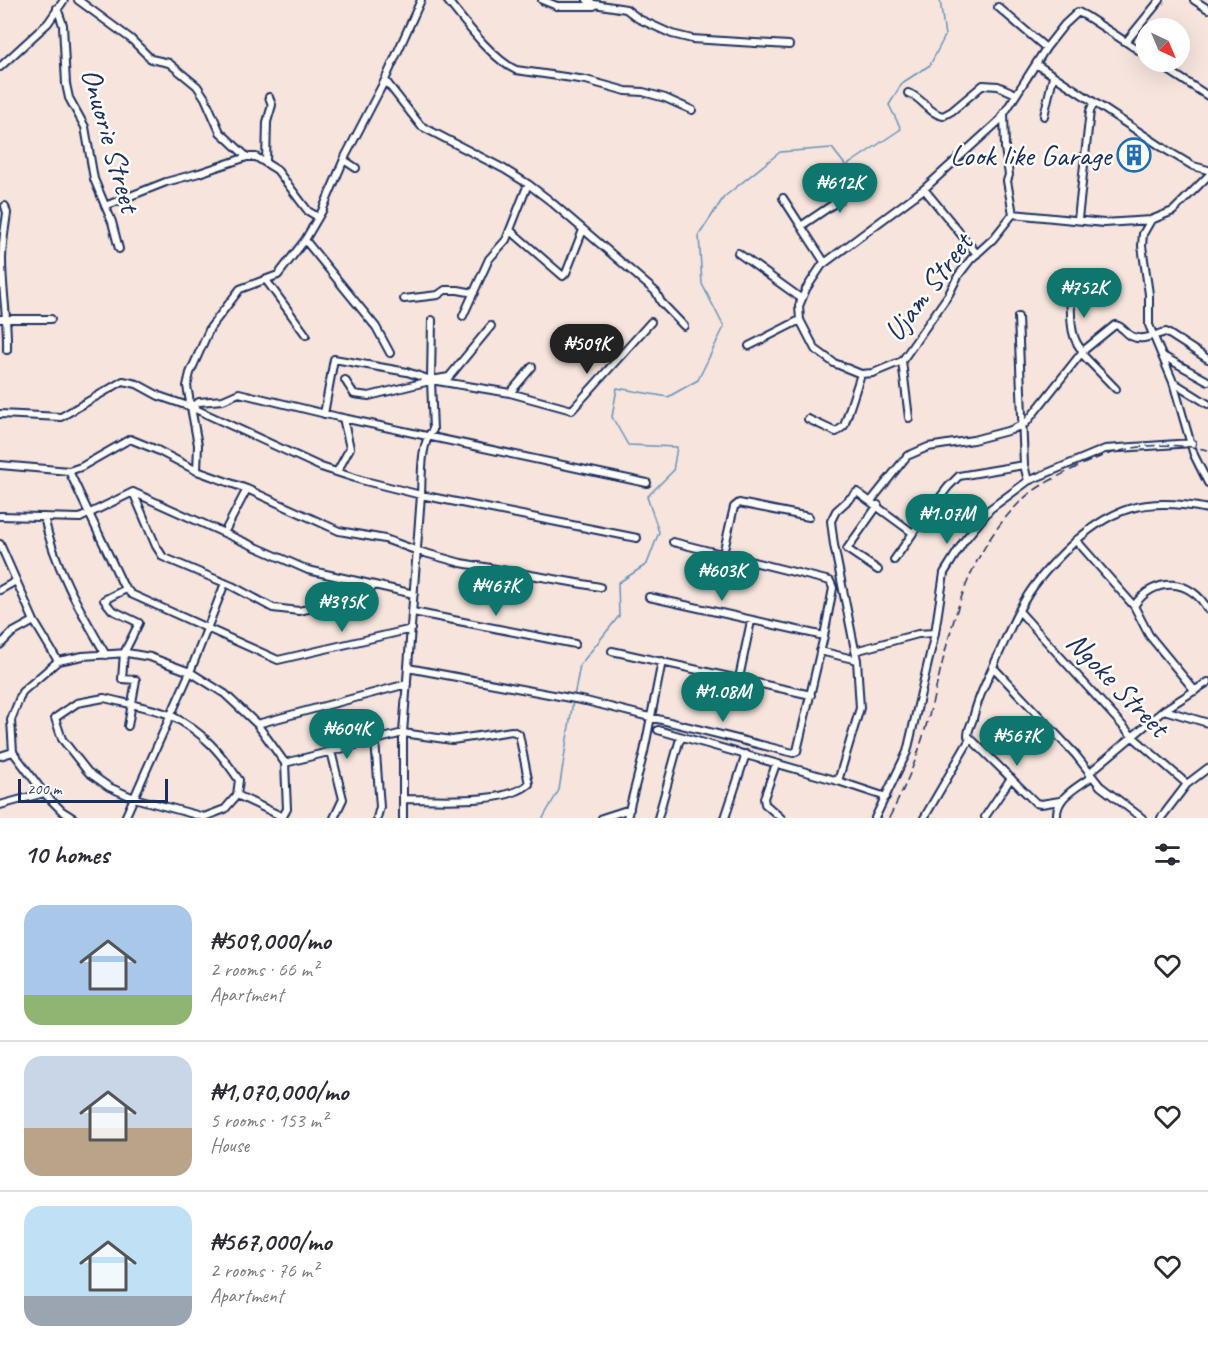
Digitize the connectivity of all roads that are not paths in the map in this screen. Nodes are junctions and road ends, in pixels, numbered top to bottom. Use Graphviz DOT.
graph roads {
  1 [pos="64,0"];
  2 [pos="78,0"];
  3 [pos="421,0"];
  4 [pos="447,0"];
  5 [pos="542,0"];
  6 [pos="586,0"];
  7 [pos="1160,0"];
  8 [pos="1194,0"];
  9 [pos="604,6"];
  10 [pos="998,7"];
  11 [pos="57,8"];
  12 [pos="1208,9"];
  13 [pos="1126,42"];
  14 [pos="789,45"];
  15 [pos="1046,48"];
  16 [pos="1136,48"];
  17 [pos="1036,64"];
  18 [pos="0,66"];
  19 [pos="1171,72"];
  20 [pos="1053,77"];
  21 [pos="385,80"];
  22 [pos="908,93"];
  23 [pos="1016,94"];
  24 [pos="1208,96"];
  25 [pos="269,97"];
  26 [pos="1094,102"];
  27 [pos="692,110"];
  28 [pos="1004,111"];
  29 [pos="1044,117"];
  30 [pos="247,157"];
  31 [pos="344,160"];
  32 [pos="266,162"];
  33 [pos="356,168"];
  34 [pos="1208,170"];
  35 [pos="823,174"];
  36 [pos="1208,176"];
  37 [pos="528,184"];
  38 [pos="924,189"];
  39 [pos="783,198"];
  40 [pos="5,206"];
  41 [pos="105,206"];
  42 [pos="1013,214"];
  43 [pos="318,218"];
  44 [pos="1078,219"];
  45 [pos="1151,220"];
  46 [pos="801,226"];
  47 [pos="583,230"];
  48 [pos="511,231"];
  49 [pos="306,240"];
  50 [pos="119,249"];
  51 [pos="738,254"];
  52 [pos="977,254"];
  53 [pos="825,263"];
  54 [pos="266,280"];
  55 [pos="474,293"];
  56 [pos="1070,294"];
  57 [pos="404,299"];
  58 [pos="802,299"];
  59 [pos="463,316"];
  60 [pos="1018,317"];
  61 [pos="2,319"];
  62 [pos="51,319"];
  63 [pos="432,320"];
  64 [pos="800,320"];
  65 [pos="651,322"];
  66 [pos="491,326"];
  67 [pos="684,326"];
  68 [pos="306,335"];
  69 [pos="1152,336"];
  70 [pos="749,346"];
  71 [pos="7,350"];
  72 [pos="1082,352"];
  73 [pos="390,353"];
  74 [pos="1162,356"];
  75 [pos="1208,359"];
  76 [pos="902,361"];
  77 [pos="532,367"];
  78 [pos="861,374"];
  79 [pos="345,380"];
  80 [pos="430,380"];
  81 [pos="1208,381"];
  82 [pos="1173,382"];
  83 [pos="1116,389"];
  84 [pos="510,393"];
  85 [pos="1208,404"];
  86 [pos="191,407"];
  87 [pos="0,414"];
  88 [pos="324,414"];
  89 [pos="343,418"];
  90 [pos="909,418"];
  91 [pos="808,419"];
  92 [pos="1022,425"];
  93 [pos="427,435"];
  94 [pos="1192,443"];
  95 [pos="0,465"];
  96 [pos="1024,465"];
  97 [pos="69,471"];
  98 [pos="197,471"];
  99 [pos="337,472"];
  100 [pos="1028,481"];
  101 [pos="647,483"];
  102 [pos="1208,483"];
  103 [pos="247,489"];
  104 [pos="133,492"];
  105 [pos="421,495"];
  106 [pos="871,501"];
  107 [pos="878,506"];
  108 [pos="1208,508"];
  109 [pos="89,515"];
  110 [pos="0,516"];
  111 [pos="44,517"];
  112 [pos="809,517"];
  113 [pos="224,533"];
  114 [pos="913,533"];
  115 [pos="637,538"];
  116 [pos="1076,540"];
  117 [pos="673,542"];
  118 [pos="0,544"];
  119 [pos="834,545"];
  120 [pos="847,549"];
  121 [pos="418,551"];
  122 [pos="723,554"];
  123 [pos="894,560"];
  124 [pos="878,570"];
  125 [pos="16,581"];
  126 [pos="225,583"];
  127 [pos="374,586"];
  128 [pos="600,587"];
  129 [pos="126,589"];
  130 [pos="0,590"];
  131 [pos="414,594"];
  132 [pos="649,597"];
  133 [pos="1134,606"];
  134 [pos="1208,610"];
  135 [pos="1019,611"];
  136 [pos="413,612"];
  137 [pos="34,621"];
  138 [pos="751,621"];
  139 [pos="208,628"];
  140 [pos="412,629"];
  141 [pos="935,633"];
  142 [pos="824,636"];
  143 [pos="575,644"];
  144 [pos="0,645"];
  145 [pos="612,651"];
  146 [pos="820,651"];
  147 [pos="855,651"];
  148 [pos="124,653"];
  149 [pos="106,655"];
  150 [pos="857,660"];
  151 [pos="58,661"];
  152 [pos="662,661"];
  153 [pos="993,667"];
  154 [pos="408,668"];
  155 [pos="190,672"];
  156 [pos="739,678"];
  157 [pos="1208,682"];
  158 [pos="407,684"];
  159 [pos="1195,691"];
  160 [pos="811,695"];
  161 [pos="132,705"];
  162 [pos="1164,710"];
  163 [pos="170,715"];
  164 [pos="651,718"];
  165 [pos="1208,723"];
  166 [pos="257,724"];
  167 [pos="128,726"];
  168 [pos="658,730"];
  169 [pos="403,733"];
  170 [pos="1132,736"];
  171 [pos="683,737"];
  172 [pos="970,739"];
  173 [pos="375,740"];
  174 [pos="331,751"];
  175 [pos="13,752"];
  176 [pos="746,754"];
  177 [pos="0,756"];
  178 [pos="285,763"];
  179 [pos="776,764"];
  180 [pos="1208,768"];
  181 [pos="1090,775"];
  182 [pos="1011,778"];
  183 [pos="838,781"];
  184 [pos="1187,784"];
  185 [pos="44,793"];
  186 [pos="237,795"];
  187 [pos="886,797"];
  188 [pos="134,798"];
  189 [pos="403,799"];
  190 [pos="1060,801"];
  191 [pos="0,806"];
  192 [pos="630,809"];
  193 [pos="985,817"];
  194 [pos="73,818"];
  195 [pos="125,818"];
  196 [pos="283,818"];
  197 [pos="334,818"];
  198 [pos="377,818"];
  199 [pos="403,818"];
  200 [pos="602,818"];
  201 [pos="627,818"];
  202 [pos="658,818"];
  203 [pos="725,818"];
  204 [pos="781,818"];
  205 [pos="875,818"];
  206 [pos="924,818"];
  207 [pos="1057,818"];
  208 [pos="1142,818"];
  209 [pos="1161,818"];
  1 -- 11 [label="street"];
  2 -- 30 [label="street"];
  3 -- 21 [label="street"];
  4 -- 27 [label="street"];
  5 -- 9 [label="street"];
  6 -- 9 [label="street"];
  7 -- 13 [label="street"];
  8 -- 12 [label="street"];
  9 -- 14 [label="street"];
  10 -- 15 [label="street"];
  11 -- 18 [label="street"];
  11 -- 41 [label="street, Onuorie Street"];
  13 -- 15 [label="street"];
  13 -- 16 [label="street"];
  15 -- 17 [label="street"];
  17 -- 20 [label="street"];
  17 -- 23 [label="street"];
  19 -- 24 [label="street"];
  20 -- 26 [label="street"];
  20 -- 29 [label="street"];
  21 -- 31 [label="street"];
  21 -- 37 [label="street"];
  22 -- 23 [label="street"];
  23 -- 28 [label="street"];
  25 -- 32 [label="street"];
  26 -- 34 [label="street"];
  26 -- 44 [label="street"];
  28 -- 38 [label="street"];
  28 -- 42 [label="street"];
  30 -- 32 [label="street"];
  30 -- 41 [label="street"];
  31 -- 33 [label="street"];
  31 -- 43 [label="street"];
  32 -- 43 [label="street"];
  35 -- 46 [label="street"];
  36 -- 45 [label="street"];
  37 -- 47 [label="street"];
  37 -- 48 [label="street"];
  38 -- 52 [label="street"];
  38 -- 53 [label="street"];
  39 -- 46 [label="street"];
  40 -- 61 [label="street"];
  41 -- 50 [label="street, Onuorie Street"];
  42 -- 44 [label="street"];
  42 -- 52 [label="street, Ujam Street"];
  43 -- 49 [label="street"];
  44 -- 45 [label="street"];
  45 -- 69 [label="street"];
  46 -- 53 [label="street"];
  47 -- 48 [label="street"];
  47 -- 67 [label="street"];
  48 -- 55 [label="street"];
  49 -- 54 [label="street"];
  49 -- 73 [label="street"];
  51 -- 58 [label="street"];
  52 -- 76 [label="street, Ujam Street"];
  53 -- 58 [label="street"];
  54 -- 68 [label="street"];
  54 -- 86 [label="street"];
  55 -- 57 [label="street"];
  55 -- 59 [label="street"];
  56 -- 72 [label="street"];
  58 -- 64 [label="street"];
  60 -- 92 [label="street"];
  61 -- 62 [label="street"];
  61 -- 71 [label="street"];
  63 -- 80 [label="street"];
  64 -- 70 [label="street"];
  64 -- 78 [label="street"];
  65 -- 84 [label="street"];
  66 -- 80 [label="street"];
  69 -- 72 [label="street"];
  69 -- 74 [label="street"];
  69 -- 75 [label="street"];
  72 -- 83 [label="street"];
  72 -- 92 [label="street"];
  74 -- 81 [label="street"];
  74 -- 82 [label="street"];
  76 -- 78 [label="street, Ujam Street"];
  76 -- 90 [label="street"];
  77 -- 84 [label="street"];
  78 -- 91 [label="street"];
  79 -- 80 [label="street"];
  80 -- 84 [label="street"];
  80 -- 88 [label="street"];
  80 -- 93 [label="street"];
  82 -- 85 [label="street"];
  82 -- 94 [label="street"];
  86 -- 87 [label="street"];
  86 -- 88 [label="street"];
  86 -- 98 [label="street"];
  86 -- 99 [label="street"];
  88 -- 89 [label="street"];
  89 -- 93 [label="street"];
  89 -- 99 [label="street"];
  92 -- 96 [label="street"];
  92 -- 106 [label="street"];
  93 -- 101 [label="street"];
  93 -- 105 [label="street"];
  94 -- 100 [label="street"];
  94 -- 102 [label="street"];
  95 -- 97 [label="street"];
  96 -- 100 [label="street"];
  96 -- 114 [label="street"];
  97 -- 98 [label="street"];
  97 -- 109 [label="street"];
  98 -- 103 [label="street"];
  99 -- 105 [label="street"];
  100 -- 141 [label="street"];
  103 -- 113 [label="street"];
  103 -- 121 [label="street"];
  104 -- 109 [label="street"];
  104 -- 113 [label="street"];
  104 -- 126 [label="street"];
  105 -- 115 [label="street"];
  105 -- 121 [label="street"];
  106 -- 107 [label="street"];
  106 -- 119 [label="street"];
  107 -- 114 [label="street"];
  107 -- 120 [label="street"];
  108 -- 116 [label="street"];
  109 -- 111 [label="street"];
  109 -- 129 [label="street"];
  110 -- 111 [label="street"];
  111 -- 149 [label="street"];
  112 -- 122 [label="street"];
  113 -- 127 [label="street"];
  114 -- 123 [label="street"];
  116 -- 133 [label="street"];
  116 -- 135 [label="street"];
  117 -- 122 [label="street"];
  118 -- 125 [label="street"];
  119 -- 120 [label="street"];
  119 -- 147 [label="street"];
  120 -- 124 [label="street"];
  121 -- 128 [label="street"];
  121 -- 131 [label="street"];
  122 -- 142 [label="street"];
  125 -- 130 [label="street"];
  125 -- 137 [label="street"];
  126 -- 127 [label="street"];
  126 -- 139 [label="street"];
  127 -- 131 [label="street"];
  129 -- 139 [label="street"];
  129 -- 148 [label="street"];
  131 -- 136 [label="street"];
  132 -- 138 [label="street"];
  133 -- 134 [label="street"];
  133 -- 159 [label="street"];
  135 -- 153 [label="street"];
  135 -- 170 [label="street, Ngoke Street"];
  136 -- 140 [label="street"];
  136 -- 143 [label="street"];
  137 -- 144 [label="street"];
  137 -- 151 [label="street"];
  138 -- 142 [label="street"];
  138 -- 156 [label="street"];
  139 -- 140 [label="street"];
  139 -- 155 [label="street"];
  140 -- 154 [label="street"];
  141 -- 147 [label="street"];
  141 -- 187 [label="street"];
  142 -- 146 [label="street"];
  145 -- 152 [label="street"];
  146 -- 150 [label="street"];
  146 -- 160 [label="street"];
  147 -- 150 [label="street"];
  148 -- 149 [label="street"];
  148 -- 155 [label="street"];
  148 -- 161 [label="street"];
  149 -- 151 [label="street"];
  150 -- 183 [label="street"];
  151 -- 175 [label="street"];
  152 -- 156 [label="street"];
  152 -- 164 [label="street"];
  153 -- 172 [label="street"];
  153 -- 181 [label="street"];
  154 -- 158 [label="street"];
  154 -- 164 [label="street"];
  155 -- 163 [label="street"];
  155 -- 166 [label="street"];
  156 -- 160 [label="street"];
  157 -- 159 [label="street"];
  158 -- 166 [label="street"];
  158 -- 169 [label="street"];
  159 -- 162 [label="street"];
  160 -- 164 [label="street"];
  161 -- 163 [label="street"];
  161 -- 167 [label="street"];
  161 -- 188 [label="street"];
  162 -- 165 [label="street"];
  162 -- 170 [label="street"];
  163 -- 186 [label="street"];
  163 -- 188 [label="street"];
  164 -- 192 [label="street"];
  166 -- 178 [label="street"];
  168 -- 171 [label="street"];
  169 -- 173 [label="street"];
  169 -- 189 [label="street"];
  169 -- 189 [label="street"];
  170 -- 181 [label="street"];
  170 -- 184 [label="street, Ngoke Street"];
  171 -- 176 [label="street"];
  171 -- 202 [label="street"];
  172 -- 182 [label="street"];
  172 -- 206 [label="street"];
  173 -- 174 [label="street"];
  173 -- 198 [label="street"];
  174 -- 178 [label="street"];
  174 -- 197 [label="street"];
  175 -- 177 [label="street"];
  175 -- 185 [label="street"];
  176 -- 179 [label="street"];
  176 -- 203 [label="street"];
  178 -- 196 [label="street"];
  179 -- 183 [label="street"];
  179 -- 204 [label="street"];
  180 -- 184 [label="street"];
  181 -- 190 [label="street"];
  181 -- 208 [label="street"];
  182 -- 190 [label="street"];
  182 -- 193 [label="street"];
  183 -- 187 [label="street"];
  184 -- 209 [label="street"];
  185 -- 191 [label="street"];
  185 -- 194 [label="street"];
  186 -- 188 [label="street"];
  186 -- 196 [label="street"];
  187 -- 205 [label="street"];
  188 -- 195 [label="street"];
  189 -- 199 [label="street"];
  190 -- 207 [label="street"];
  192 -- 200 [label="street"];
  192 -- 201 [label="street"];
}
